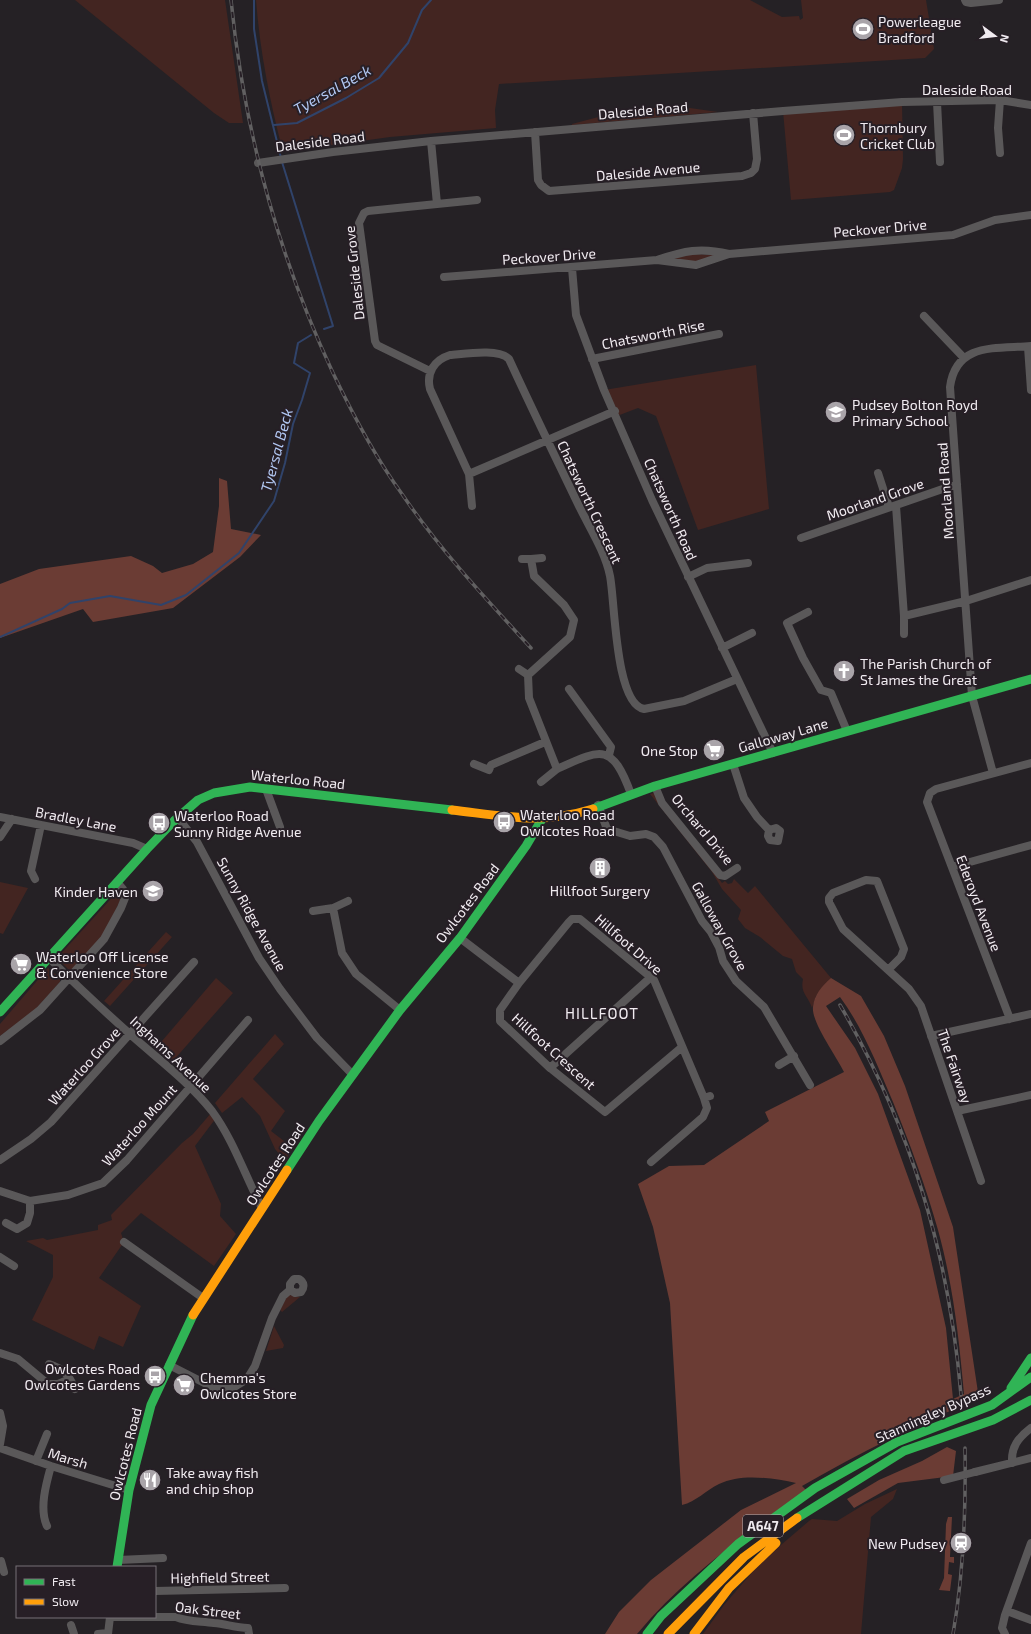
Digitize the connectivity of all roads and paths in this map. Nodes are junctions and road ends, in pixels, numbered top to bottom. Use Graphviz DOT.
graph roads {
  1 [pos="965,0"];
  2 [pos="999,0"];
  3 [pos="1000,100"];
  4 [pos="937,102"];
  5 [pos="1031,105"];
  6 [pos="753,113"];
  7 [pos="534,132"];
  8 [pos="431,141"];
  9 [pos="1000,152"];
  10 [pos="940,162"];
  11 [pos="258,163"];
  12 [pos="477,200"];
  13 [pos="437,204"];
  14 [pos="1031,215"];
  15 [pos="729,254"];
  16 [pos="656,260"];
  17 [pos="572,268"];
  18 [pos="444,277"];
  19 [pos="924,316"];
  20 [pos="720,334"];
  21 [pos="1030,347"];
  22 [pos="964,358"];
  23 [pos="592,359"];
  24 [pos="430,371"];
  25 [pos="1031,390"];
  26 [pos="614,411"];
  27 [pos="547,439"];
  28 [pos="878,473"];
  29 [pos="469,474"];
  30 [pos="957,484"];
  31 [pos="472,506"];
  32 [pos="893,506"];
  33 [pos="802,538"];
  34 [pos="542,558"];
  35 [pos="522,559"];
  36 [pos="531,559"];
  37 [pos="748,563"];
  38 [pos="688,577"];
  39 [pos="1031,580"];
  40 [pos="966,601"];
  41 [pos="808,612"];
  42 [pos="904,616"];
  43 [pos="752,633"];
  44 [pos="904,634"];
  45 [pos="722,648"];
  46 [pos="519,669"];
  47 [pos="824,674"];
  48 [pos="528,675"];
  49 [pos="815,677"];
  50 [pos="737,679"];
  51 [pos="1031,679"];
  52 [pos="569,689"];
  53 [pos="972,696"];
  54 [pos="847,731"];
  55 [pos="546,742"];
  56 [pos="773,753"];
  57 [pos="609,755"];
  58 [pos="1031,763"];
  59 [pos="474,764"];
  60 [pos="733,764"];
  61 [pos="557,769"];
  62 [pos="993,773"];
  63 [pos="541,782"];
  64 [pos="655,786"];
  65 [pos="266,789"];
  66 [pos="631,794"];
  67 [pos="598,806"];
  68 [pos="0,817"];
  69 [pos="178,818"];
  70 [pos="12,819"];
  71 [pos="542,819"];
  72 [pos="41,825"];
  73 [pos="280,827"];
  74 [pos="769,830"];
  75 [pos="0,837"];
  76 [pos="1031,845"];
  77 [pos="147,849"];
  78 [pos="952,867"];
  79 [pos="736,868"];
  80 [pos="35,879"];
  81 [pos="116,882"];
  82 [pos="348,901"];
  83 [pos="333,908"];
  84 [pos="313,911"];
  85 [pos="460,938"];
  86 [pos="49,958"];
  87 [pos="194,962"];
  88 [pos="888,970"];
  89 [pos="651,977"];
  90 [pos="69,978"];
  91 [pos="519,983"];
  92 [pos="400,1010"];
  93 [pos="0,1012"];
  94 [pos="1031,1014"];
  95 [pos="1010,1019"];
  96 [pos="248,1020"];
  97 [pos="130,1034"];
  98 [pos="931,1036"];
  99 [pos="0,1041"];
  100 [pos="682,1047"];
  101 [pos="794,1056"];
  102 [pos="779,1065"];
  103 [pos="550,1068"];
  104 [pos="353,1075"];
  105 [pos="810,1085"];
  106 [pos="191,1087"];
  107 [pos="1031,1095"];
  108 [pos="957,1111"];
  109 [pos="0,1160"];
  110 [pos="651,1162"];
  111 [pos="981,1181"];
  112 [pos="0,1190"];
  113 [pos="30,1201"];
  114 [pos="262,1208"];
  115 [pos="6,1223"];
  116 [pos="124,1242"];
  117 [pos="0,1257"];
  118 [pos="14,1266"];
  119 [pos="290,1290"];
  120 [pos="203,1298"];
  121 [pos="0,1353"];
  122 [pos="1031,1358"];
  123 [pos="49,1364"];
  124 [pos="169,1365"];
  125 [pos="1031,1377"];
  126 [pos="70,1379"];
  127 [pos="75,1389"];
  128 [pos="1006,1395"];
  129 [pos="1031,1400"];
  130 [pos="0,1413"];
  131 [pos="1031,1428"];
  132 [pos="47,1434"];
  133 [pos="0,1444"];
  134 [pos="0,1448"];
  135 [pos="1031,1458"];
  136 [pos="36,1461"];
  137 [pos="1012,1464"];
  138 [pos="51,1466"];
  139 [pos="944,1480"];
  140 [pos="850,1484"];
  141 [pos="129,1490"];
  142 [pos="47,1526"];
  143 [pos="1031,1543"];
  144 [pos="163,1558"];
  145 [pos="0,1560"];
  146 [pos="117,1563"];
  147 [pos="4,1572"];
  148 [pos="285,1588"];
  149 [pos="156,1591"];
  150 [pos="1007,1611"];
  151 [pos="156,1617"];
  152 [pos="110,1618"];
  153 [pos="1031,1620"];
  154 [pos="71,1625"];
  155 [pos="74,1634"];
  156 [pos="98,1634"];
  157 [pos="108,1634"];
  158 [pos="248,1634"];
  159 [pos="647,1634"];
  160 [pos="668,1634"];
  161 [pos="694,1634"];
  162 [pos="1005,1634"];
  1 -- 2 [label="street"];
  3 -- 4 [label="street, Daleside Road"];
  3 -- 5 [label="street, Daleside Road"];
  3 -- 9 [label="street"];
  4 -- 6 [label="street, Daleside Road"];
  4 -- 10 [label="street"];
  6 -- 7 [label="street, Daleside Road"];
  6 -- 7 [label="street, Daleside Avenue"];
  7 -- 8 [label="street, Daleside Road"];
  8 -- 11 [label="street, Daleside Road"];
  8 -- 13 [label="street"];
  12 -- 13 [label="street, Daleside Grove"];
  13 -- 24 [label="street, Daleside Grove"];
  14 -- 15 [label="street, Peckover Drive"];
  15 -- 16 [label="street, Peckover Drive"];
  15 -- 16 [label="street, Peckover Drive"];
  16 -- 17 [label="street, Peckover Drive"];
  17 -- 18 [label="street, Peckover Drive"];
  17 -- 23 [label="street, Chatsworth Road"];
  19 -- 22 [label="street"];
  20 -- 23 [label="street, Chatsworth Rise"];
  21 -- 22 [label="street"];
  21 -- 25 [label="street"];
  22 -- 30 [label="street, Moorland Road"];
  23 -- 26 [label="street, Chatsworth Road"];
  24 -- 27 [label="street"];
  24 -- 29 [label="street"];
  26 -- 27 [label="street"];
  26 -- 38 [label="street, Chatsworth Road"];
  27 -- 29 [label="street"];
  27 -- 50 [label="street, Chatsworth Crescent"];
  28 -- 32 [label="street"];
  29 -- 31 [label="street"];
  30 -- 32 [label="street, Moorland Grove"];
  30 -- 40 [label="street, Moorland Road"];
  32 -- 33 [label="street, Moorland Grove"];
  32 -- 42 [label="street"];
  34 -- 36 [label="street"];
  35 -- 36 [label="street"];
  36 -- 48 [label="street"];
  37 -- 38 [label="street"];
  38 -- 45 [label="street, Chatsworth Road"];
  39 -- 40 [label="street"];
  40 -- 42 [label="street"];
  40 -- 53 [label="street, Moorland Road"];
  41 -- 49 [label="street"];
  42 -- 44 [label="street"];
  43 -- 45 [label="street"];
  45 -- 50 [label="street, Chatsworth Road"];
  46 -- 48 [label="street"];
  47 -- 49 [label="street"];
  48 -- 55 [label="street"];
  49 -- 54 [label="street"];
  50 -- 56 [label="street, Chatsworth Road"];
  51 -- 53 [label="main road, Galloway Lane"];
  52 -- 57 [label="street"];
  53 -- 54 [label="main road, Galloway Lane"];
  53 -- 62 [label="street, Moorland Road"];
  54 -- 56 [label="main road, Galloway Lane"];
  55 -- 59 [label="street"];
  55 -- 61 [label="street"];
  56 -- 60 [label="main road, Galloway Lane"];
  57 -- 61 [label="street"];
  57 -- 66 [label="street"];
  58 -- 62 [label="street"];
  60 -- 64 [label="main road, Galloway Lane"];
  60 -- 74 [label="street"];
  61 -- 63 [label="street"];
  62 -- 78 [label="street, Ederoyd Avenue"];
  64 -- 66 [label="main road, Galloway Lane"];
  64 -- 79 [label="street, Orchard Drive"];
  65 -- 69 [label="main road, Waterloo Road"];
  65 -- 71 [label="main road, Waterloo Road"];
  65 -- 73 [label="street"];
  66 -- 67 [label="main road, Galloway Lane"];
  67 -- 71 [label="main road, Galloway Lane"];
  67 -- 101 [label="street, Galloway Grove"];
  68 -- 70 [label="street, Bradley Lane"];
  69 -- 77 [label="main road, Waterloo Road"];
  69 -- 104 [label="street, Sunny Ridge Avenue"];
  70 -- 72 [label="street, Bradley Lane"];
  70 -- 75 [label="street"];
  71 -- 85 [label="main road, Owlcotes Road"];
  72 -- 77 [label="street, Bradley Lane"];
  72 -- 80 [label="street"];
  76 -- 78 [label="street"];
  77 -- 81 [label="main road, Waterloo Road"];
  78 -- 95 [label="street, Ederoyd Avenue"];
  81 -- 86 [label="main road, Waterloo Road"];
  81 -- 90 [label="street"];
  82 -- 83 [label="street"];
  83 -- 84 [label="street"];
  83 -- 92 [label="street"];
  85 -- 91 [label="street"];
  85 -- 92 [label="main road, Owlcotes Road"];
  86 -- 90 [label="street, Inghams Avenue"];
  86 -- 93 [label="main road, Waterloo Road"];
  87 -- 97 [label="street, Waterloo Grove"];
  88 -- 88 [label="street, The Fairway"];
  88 -- 98 [label="street, The Fairway"];
  89 -- 91 [label="street, Hillfoot Drive"];
  89 -- 100 [label="street, Hillfoot Drive"];
  89 -- 103 [label="street"];
  90 -- 97 [label="street, Inghams Avenue"];
  90 -- 99 [label="street"];
  91 -- 103 [label="street, Hillfoot Crescent"];
  92 -- 104 [label="main road, Owlcotes Road"];
  94 -- 95 [label="street"];
  95 -- 98 [label="street"];
  96 -- 106 [label="street, Waterloo Mount"];
  97 -- 106 [label="street, Inghams Avenue"];
  97 -- 109 [label="street, Waterloo Grove"];
  98 -- 108 [label="street, The Fairway"];
  100 -- 103 [label="street, Hillfoot Crescent"];
  100 -- 110 [label="street, Hillfoot Drive"];
  101 -- 102 [label="street"];
  101 -- 105 [label="street, Galloway Grove"];
  104 -- 114 [label="main road, Owlcotes Road"];
  106 -- 113 [label="street, Waterloo Mount"];
  106 -- 114 [label="street, Inghams Avenue"];
  107 -- 108 [label="street"];
  108 -- 111 [label="street, The Fairway"];
  112 -- 113 [label="street, Waterloo Mount"];
  113 -- 115 [label="street"];
  114 -- 120 [label="main road, Owlcotes Road"];
  116 -- 120 [label="street"];
  117 -- 118 [label="street"];
  119 -- 124 [label="street"];
  120 -- 124 [label="main road, Owlcotes Road"];
  121 -- 126 [label="street"];
  122 -- 128 [label="main road, A647"];
  123 -- 126 [label="street"];
  124 -- 141 [label="main road, Owlcotes Road"];
  125 -- 128 [label="main road, Stanningley Bypass"];
  126 -- 127 [label="street"];
  128 -- 159 [label="main road, Stanningley Bypass / A647"];
  129 -- 140 [label="main road, Stanningley Bypass / A647"];
  130 -- 133 [label="street"];
  131 -- 137 [label="street"];
  132 -- 136 [label="street"];
  134 -- 136 [label="street, Marsh"];
  135 -- 137 [label="street"];
  136 -- 138 [label="street, Marsh"];
  137 -- 139 [label="street, bridge"];
  138 -- 141 [label="street, Marsh"];
  138 -- 142 [label="street"];
  140 -- 160 [label="main road, Stanningley Bypass / A647"];
  140 -- 161 [label="main road"];
  141 -- 146 [label="main road, Owlcotes Road"];
  143 -- 150 [label="street"];
  144 -- 146 [label="street"];
  145 -- 147 [label="street"];
  148 -- 149 [label="street, Highfield Street"];
  150 -- 153 [label="street"];
  150 -- 162 [label="street"];
  151 -- 158 [label="street, Oak Street"];
  152 -- 157 [label="street"];
  154 -- 155 [label="street"];
  156 -- 157 [label="street"];
}
